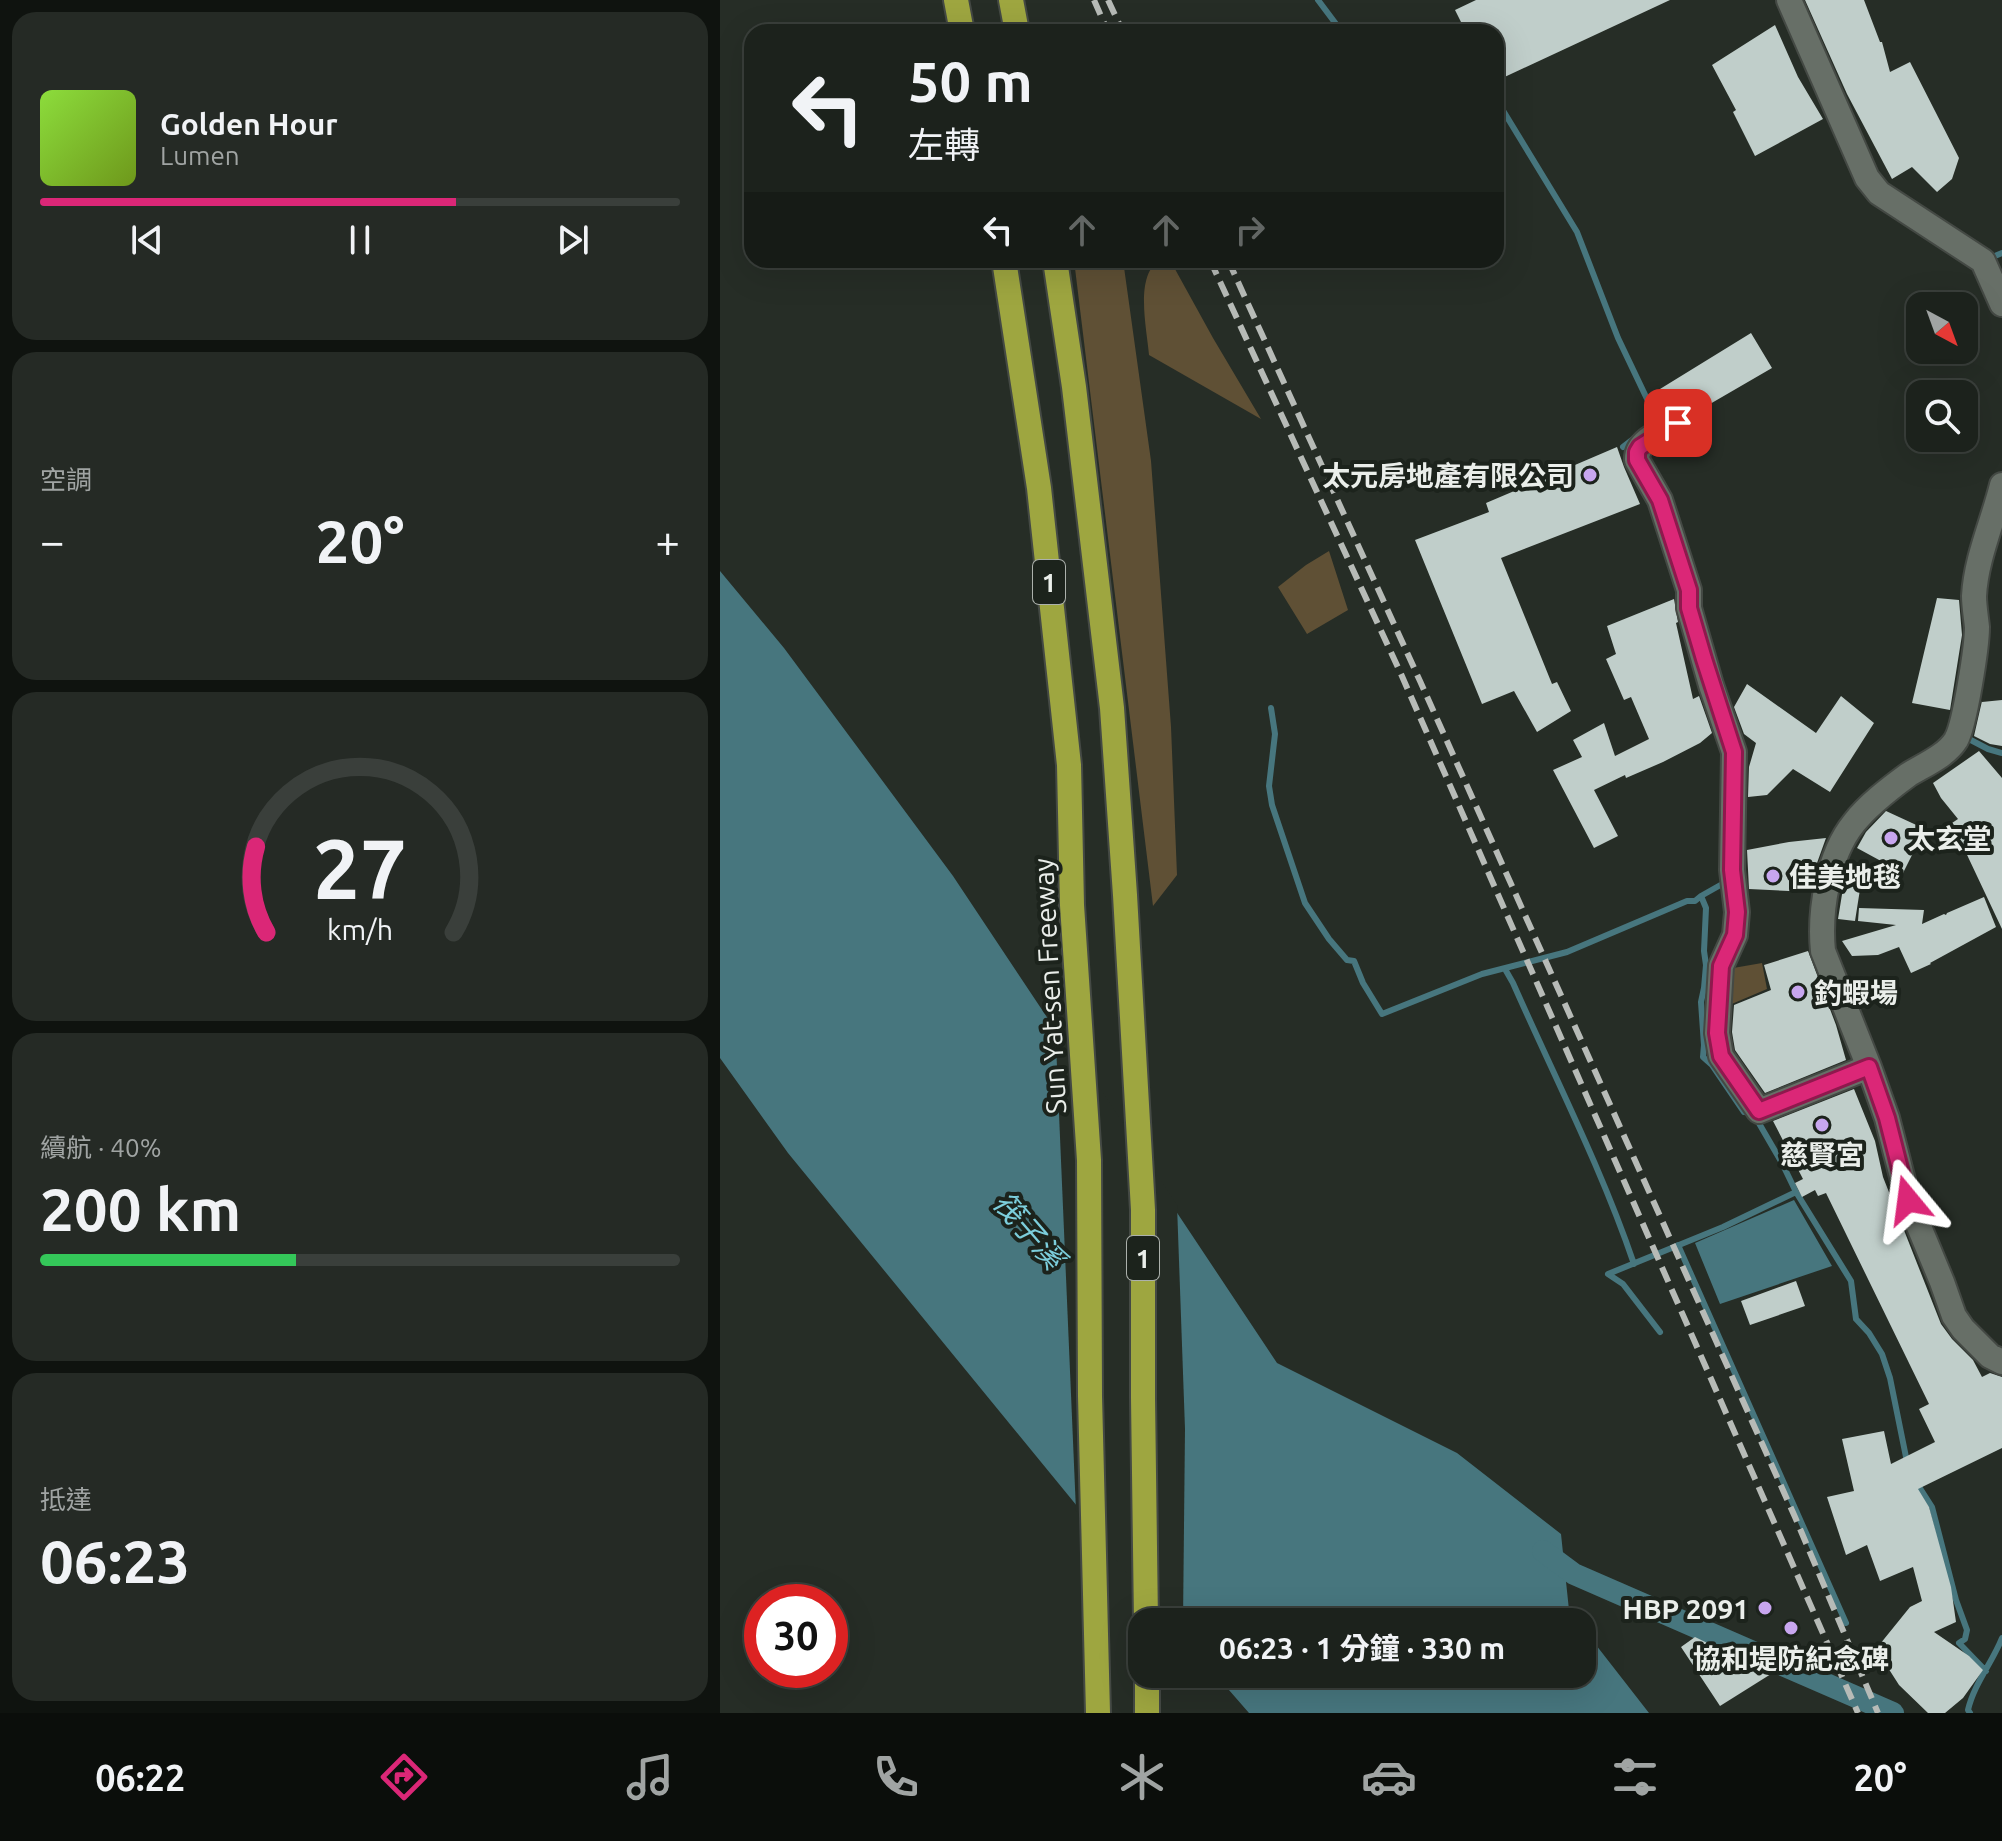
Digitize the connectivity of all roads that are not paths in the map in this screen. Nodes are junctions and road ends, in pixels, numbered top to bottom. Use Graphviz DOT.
graph roads {
  1 [pos="956,0"];
  2 [pos="1011,0"];
  3 [pos="1789,0"];
  4 [pos="960,24"];
  5 [pos="1016,24"];
  6 [pos="1005,268"];
  7 [pos="1056,268"];
  8 [pos="2002,304"];
  9 [pos="1678,423"];
  10 [pos="2002,485"];
  11 [pos="1869,1067"];
  12 [pos="2002,1362"];
  13 [pos="1146,1608"];
  14 [pos="1147,1688"];
  15 [pos="1098,1713"];
  16 [pos="1147,1713"];
  1 -- 4 [label="highway"];
  2 -- 5 [label="highway"];
  3 -- 8 [label="street"];
  6 -- 15 [label="highway, Sun Yat-sen Freeway / 1"];
  7 -- 13 [label="highway, 1"];
  9 -- 11 [label="street"];
  10 -- 11 [label="street"];
  11 -- 12 [label="street"];
  14 -- 16 [label="highway"];
}
